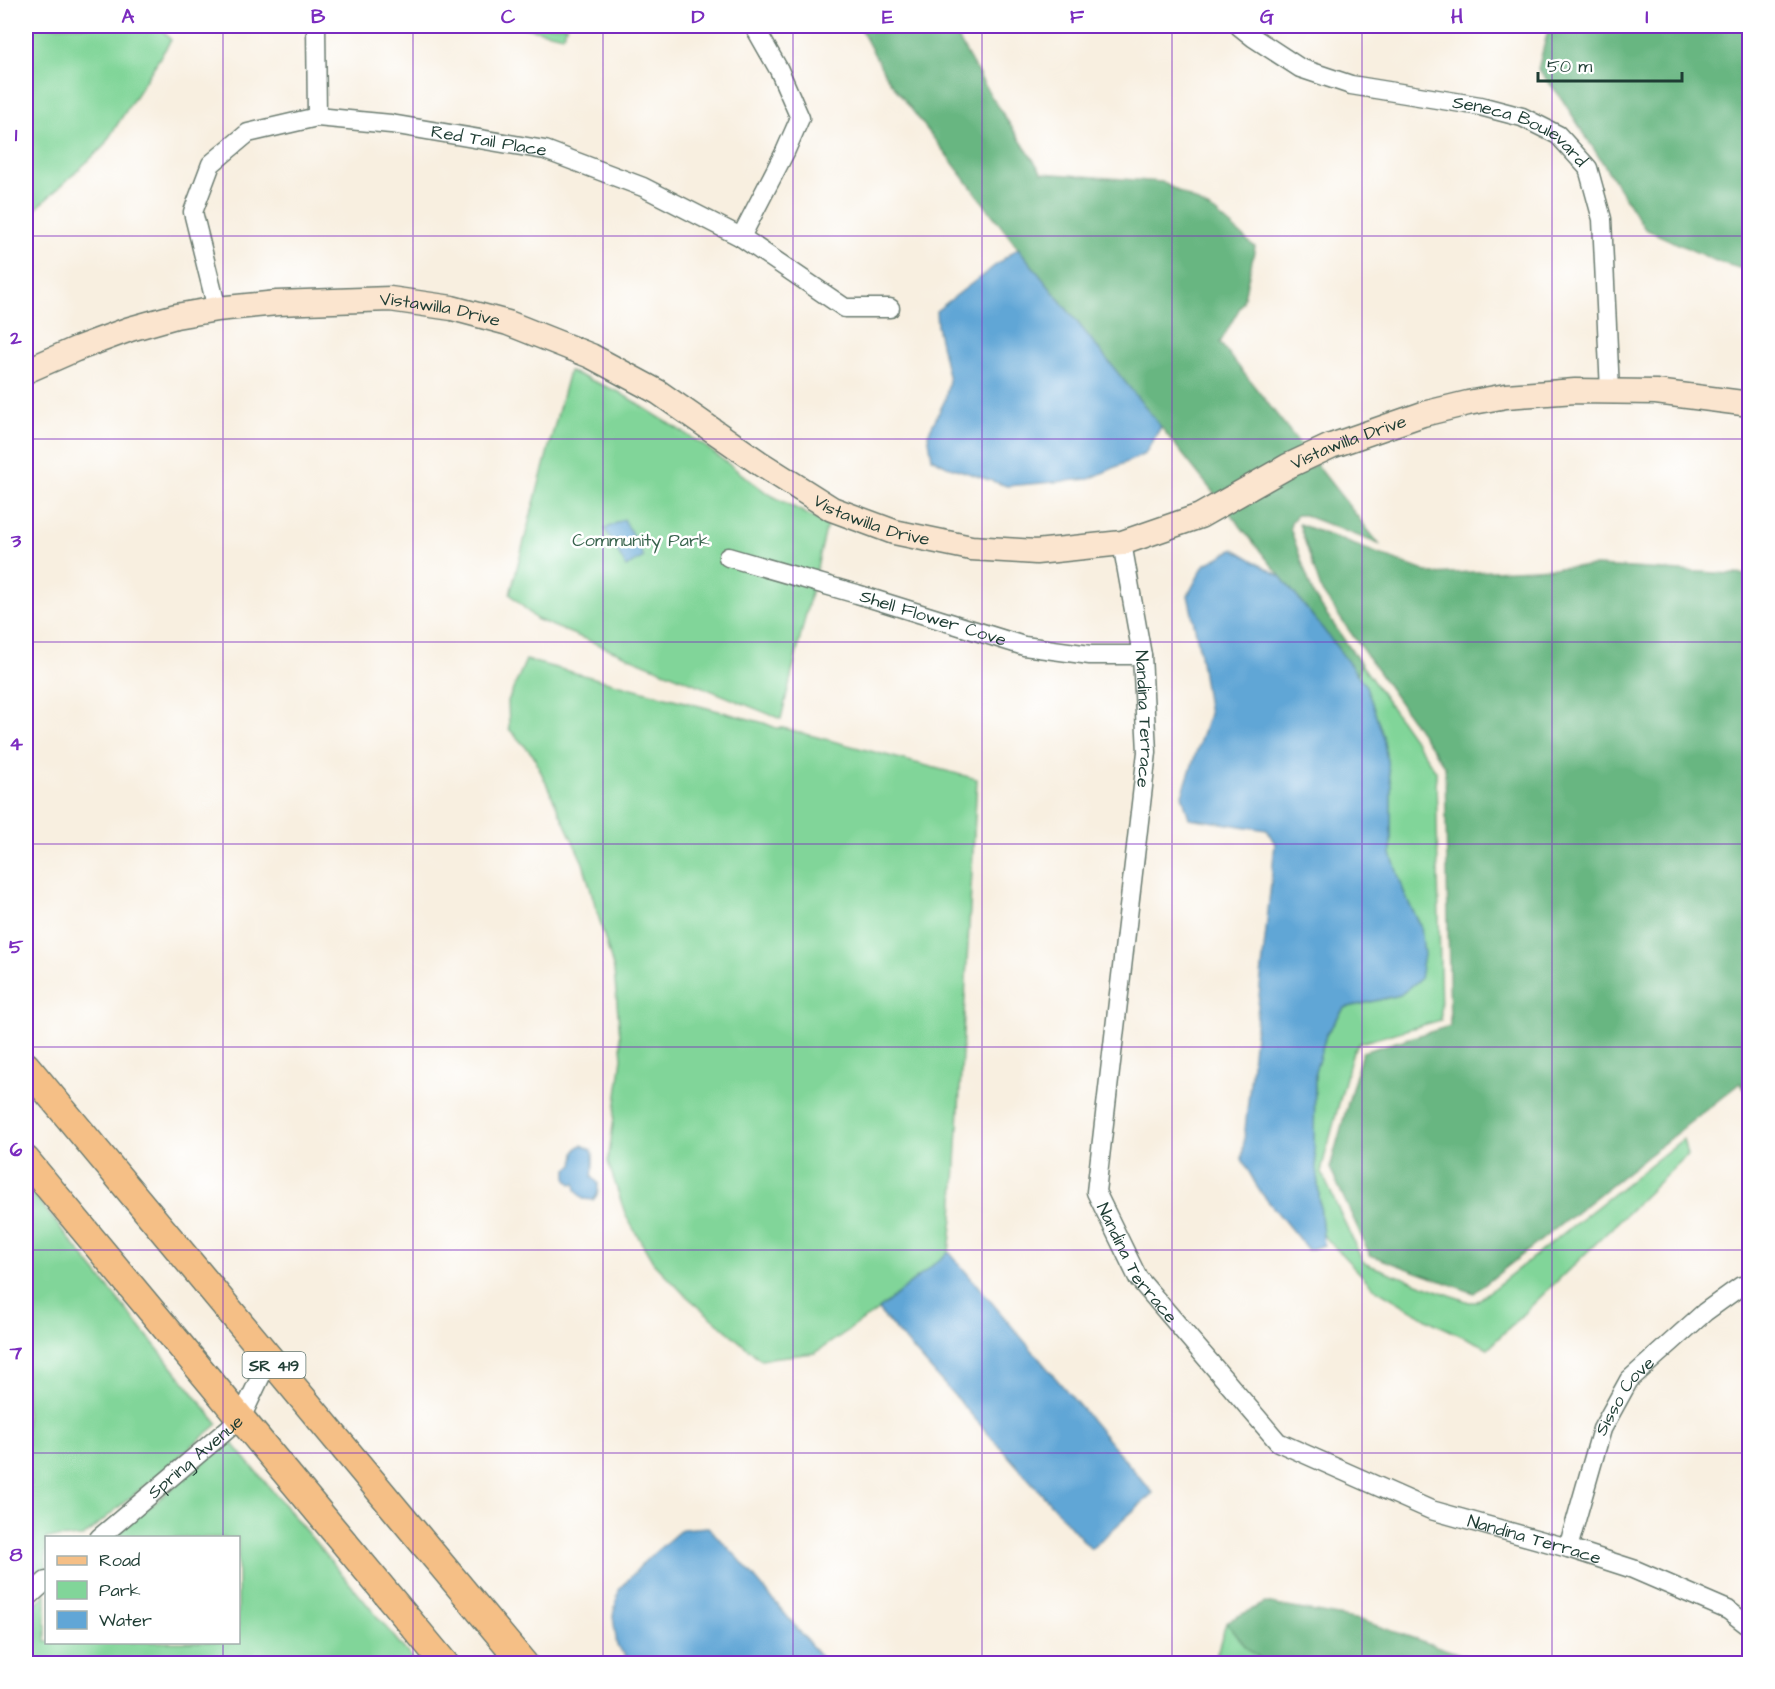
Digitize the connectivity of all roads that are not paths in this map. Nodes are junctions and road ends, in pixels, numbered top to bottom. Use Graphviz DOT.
graph roads {
  1 [pos="316,26"];
  2 [pos="754,26"];
  3 [pos="1239,26"];
  4 [pos="317,117"];
  5 [pos="741,237"];
  6 [pos="890,308"];
  7 [pos="217,309"];
  8 [pos="26,371"];
  9 [pos="1610,391"];
  10 [pos="1749,404"];
  11 [pos="1122,543"];
  12 [pos="728,557"];
  13 [pos="1142,655"];
  14 [pos="26,1066"];
  15 [pos="26,1160"];
  16 [pos="1741,1286"];
  17 [pos="269,1359"];
  18 [pos="241,1418"];
  19 [pos="101,1536"];
  20 [pos="1568,1548"];
  21 [pos="45,1582"];
  22 [pos="26,1599"];
  23 [pos="1749,1627"];
  24 [pos="445,1664"];
  25 [pos="524,1664"];
  1 -- 4 [label="street"];
  2 -- 5 [label="street"];
  3 -- 9 [label="street, Seneca Boulevard"];
  4 -- 5 [label="street, Red Tail Place"];
  4 -- 7 [label="street, Red Tail Place"];
  5 -- 6 [label="street, Red Tail Place"];
  7 -- 8 [label="street, Vistawilla Drive"];
  7 -- 11 [label="street, Vistawilla Drive"];
  9 -- 10 [label="street, Vistawilla Drive"];
  9 -- 11 [label="street, Vistawilla Drive"];
  11 -- 13 [label="street, Nandina Terrace"];
  12 -- 13 [label="street, Shell Flower Cove"];
  13 -- 20 [label="street, Nandina Terrace"];
  14 -- 17 [label="main road, SR 419"];
  15 -- 18 [label="main road"];
  16 -- 20 [label="street, Sisso Cove"];
  17 -- 18 [label="street, Spring Avenue"];
  17 -- 25 [label="main road, SR 419"];
  18 -- 19 [label="street, Spring Avenue"];
  18 -- 24 [label="main road"];
  20 -- 23 [label="street, Nandina Terrace"];
  21 -- 22 [label="street"];
}
